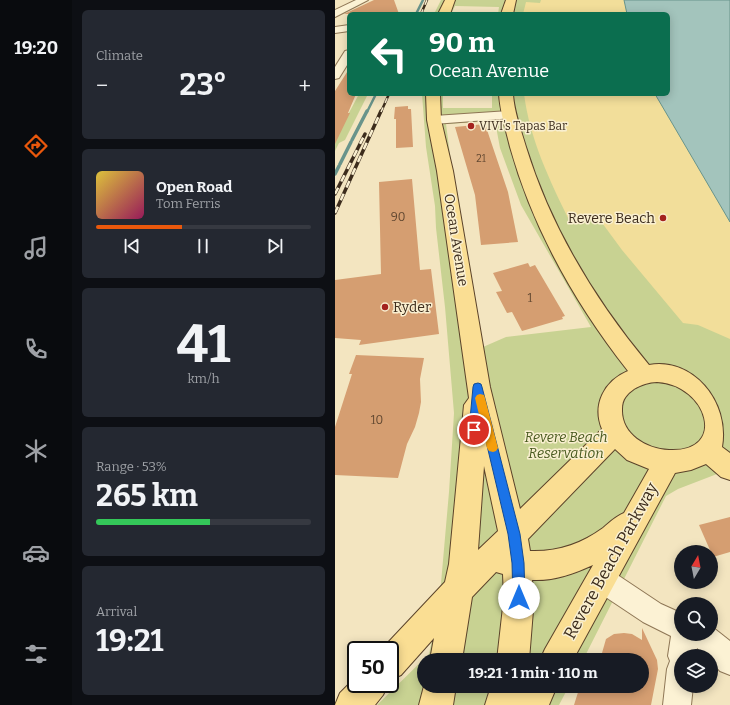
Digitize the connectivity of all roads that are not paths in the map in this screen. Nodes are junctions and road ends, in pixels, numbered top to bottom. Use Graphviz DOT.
graph roads {
  1 [pos="363,0"];
  2 [pos="450,0"];
  3 [pos="511,0"];
  4 [pos="445,12"];
  5 [pos="508,12"];
  6 [pos="335,14"];
  7 [pos="347,28"];
  8 [pos="335,30"];
  9 [pos="347,56"];
  10 [pos="336,73"];
  11 [pos="433,96"];
  12 [pos="506,96"];
  13 [pos="509,114"];
  14 [pos="434,120"];
  15 [pos="643,374"];
  16 [pos="478,387"];
  17 [pos="616,432"];
  18 [pos="707,449"];
  19 [pos="667,462"];
  20 [pos="730,469"];
  21 [pos="636,516"];
  22 [pos="466,530"];
  23 [pos="514,534"];
  24 [pos="505,560"];
  25 [pos="601,579"];
  26 [pos="459,589"];
  27 [pos="674,623"];
  28 [pos="709,641"];
  29 [pos="447,653"];
  30 [pos="514,653"];
  31 [pos="560,653"];
  32 [pos="399,654"];
  33 [pos="730,662"];
  34 [pos="363,693"];
  35 [pos="439,693"];
  36 [pos="505,693"];
  37 [pos="537,693"];
  38 [pos="678,693"];
  39 [pos="352,705"];
  40 [pos="436,705"];
  41 [pos="502,705"];
  42 [pos="531,705"];
  43 [pos="677,705"];
  1 -- 6 [label="street"];
  2 -- 4 [label="main road"];
  3 -- 5 [label="main road"];
  7 -- 8 [label="street"];
  9 -- 10 [label="street"];
  11 -- 14 [label="main road, Ocean Avenue"];
  12 -- 13 [label="main road"];
  13 -- 14 [label="street"];
  13 -- 15 [label="main road"];
  14 -- 16 [label="main road, Ocean Avenue"];
  15 -- 17 [label="main road"];
  15 -- 18 [label="main road"];
  16 -- 22 [label="main road, Ocean Avenue"];
  16 -- 23 [label="main road, Ocean Avenue"];
  17 -- 19 [label="main road"];
  17 -- 23 [label="main road"];
  18 -- 19 [label="main road"];
  18 -- 20 [label="main road"];
  19 -- 21 [label="main road, Revere Beach Parkway"];
  21 -- 24 [label="main road"];
  21 -- 25 [label="main road, Revere Beach Parkway"];
  22 -- 24 [label="main road"];
  22 -- 26 [label="main road, Ocean Avenue"];
  23 -- 24 [label="main road, Ocean Avenue"];
  24 -- 26 [label="main road"];
  24 -- 30 [label="main road, Ocean Avenue"];
  25 -- 27 [label="street"];
  25 -- 31 [label="main road, Revere Beach Parkway"];
  26 -- 29 [label="main road"];
  26 -- 32 [label="main road"];
  28 -- 33 [label="street"];
  34 -- 39 [label="main road"];
  35 -- 40 [label="main road"];
  36 -- 41 [label="main road"];
  37 -- 42 [label="main road"];
  38 -- 43 [label="street"];
}
